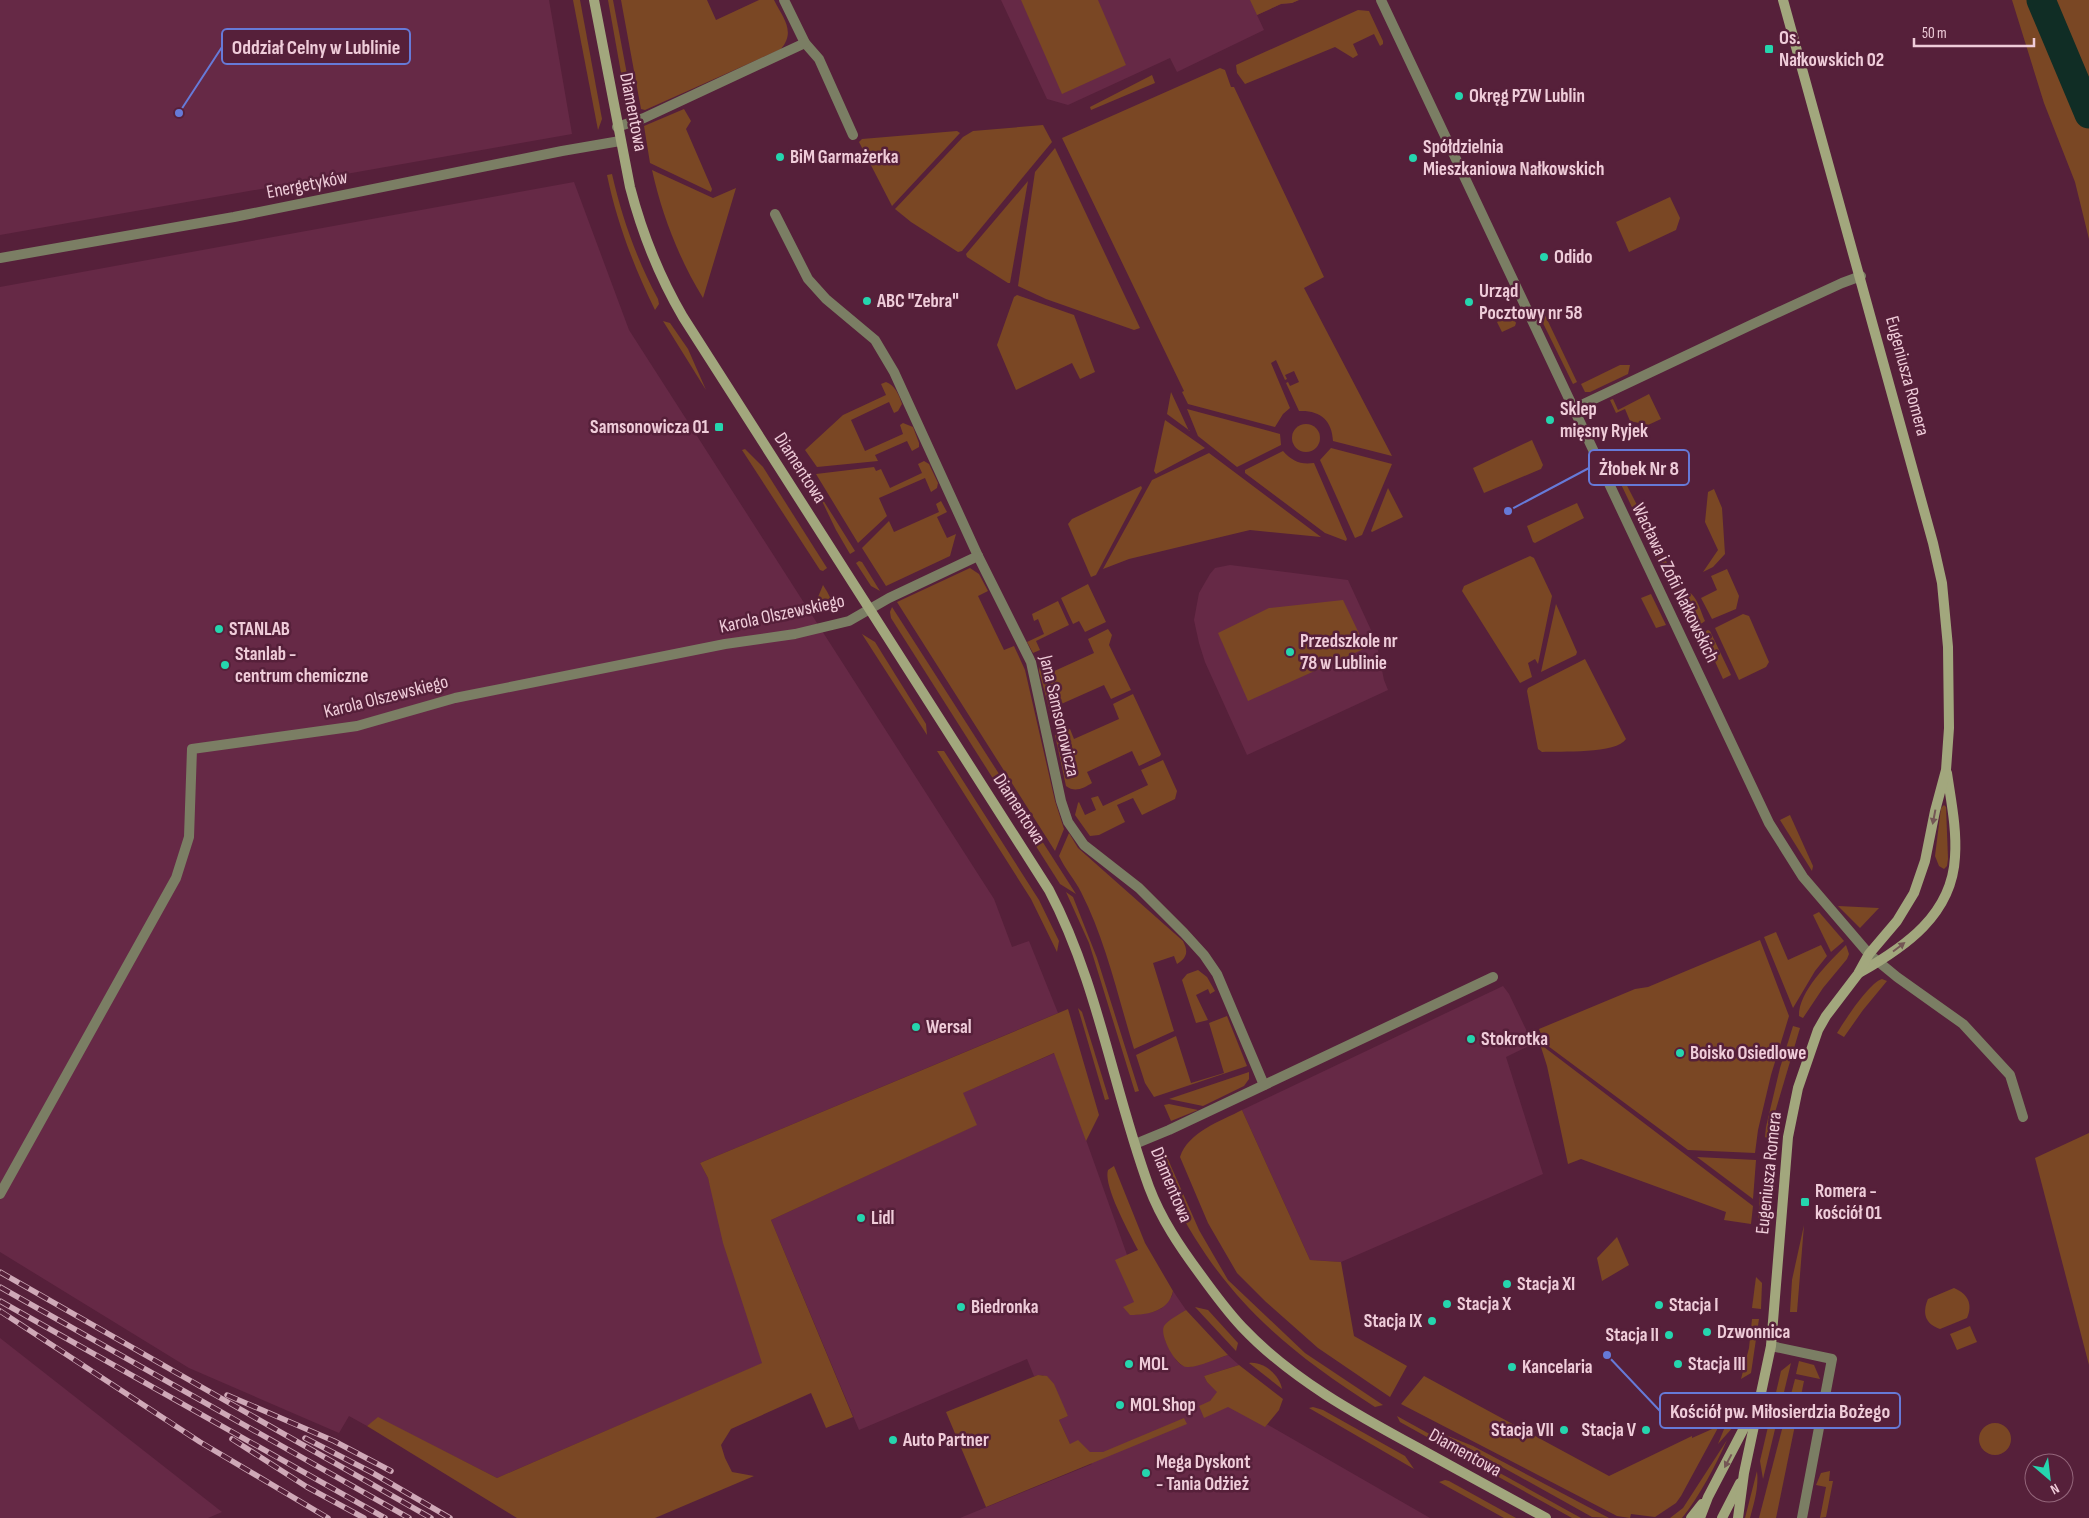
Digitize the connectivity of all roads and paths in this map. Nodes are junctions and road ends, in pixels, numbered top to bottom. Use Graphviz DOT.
graph roads {
  1 [pos="594,0"];
  2 [pos="784,0"];
  3 [pos="1381,0"];
  4 [pos="1783,0"];
  5 [pos="805,43"];
  6 [pos="617,127"];
  7 [pos="853,135"];
  8 [pos="620,141"];
  9 [pos="775,214"];
  10 [pos="0,258"];
  11 [pos="1861,276"];
  12 [pos="1573,409"];
  13 [pos="978,556"];
  14 [pos="870,609"];
  15 [pos="1946,770"];
  16 [pos="1869,954"];
  17 [pos="1878,962"];
  18 [pos="1858,974"];
  19 [pos="1493,978"];
  20 [pos="1264,1085"];
  21 [pos="2023,1117"];
  22 [pos="1136,1144"];
  23 [pos="0,1194"];
  24 [pos="1771,1346"];
  25 [pos="1763,1393"];
  26 [pos="1744,1473"];
  27 [pos="1708,1497"];
  28 [pos="1546,1518"];
  29 [pos="1691,1518"];
  30 [pos="1700,1518"];
  31 [pos="1722,1518"];
  32 [pos="1738,1518"];
  33 [pos="1802,1518"];
  1 -- 6 [label="street, Diamentowa"];
  2 -- 5 [label="street"];
  3 -- 12 [label="street, Wacława i Zofii Nałkowskich"];
  4 -- 11 [label="street, Eugeniusza Romera"];
  5 -- 6 [label="street"];
  5 -- 7 [label="street"];
  6 -- 8 [label="street, Diamentowa"];
  8 -- 10 [label="street, Energetyków"];
  8 -- 14 [label="street, Diamentowa"];
  9 -- 13 [label="street, Jana Samsonowicza"];
  11 -- 12 [label="street"];
  11 -- 15 [label="street, Eugeniusza Romera"];
  12 -- 16 [label="street, Wacława i Zofii Nałkowskich"];
  13 -- 14 [label="street"];
  13 -- 20 [label="street, Jana Samsonowicza"];
  14 -- 22 [label="street, Diamentowa"];
  14 -- 23 [label="street, Karola Olszewskiego"];
  15 -- 16 [label="street, Eugeniusza Romera, one-way"];
  17 -- 15 [label="street, Eugeniusza Romera, one-way"];
  16 -- 17 [label="street, Wacława i Zofii Nałkowskich"];
  16 -- 18 [label="street, Eugeniusza Romera"];
  17 -- 18 [label="street, Eugeniusza Romera"];
  17 -- 21 [label="street, Wacława i Zofii Nałkowskich"];
  18 -- 24 [label="street, Eugeniusza Romera"];
  19 -- 20 [label="street"];
  20 -- 22 [label="street"];
  22 -- 28 [label="street, Diamentowa"];
  24 -- 25 [label="street, Eugeniusza Romera"];
  24 -- 33 [label="street"];
  25 -- 26 [label="street, Eugeniusza Romera"];
  25 -- 27 [label="street, Eugeniusza Romera, one-way"];
  26 -- 31 [label="street, Eugeniusza Romera"];
  26 -- 32 [label="street, Eugeniusza Romera"];
  27 -- 29 [label="street, Eugeniusza Romera"];
  27 -- 30 [label="street, Eugeniusza Romera"];
}
